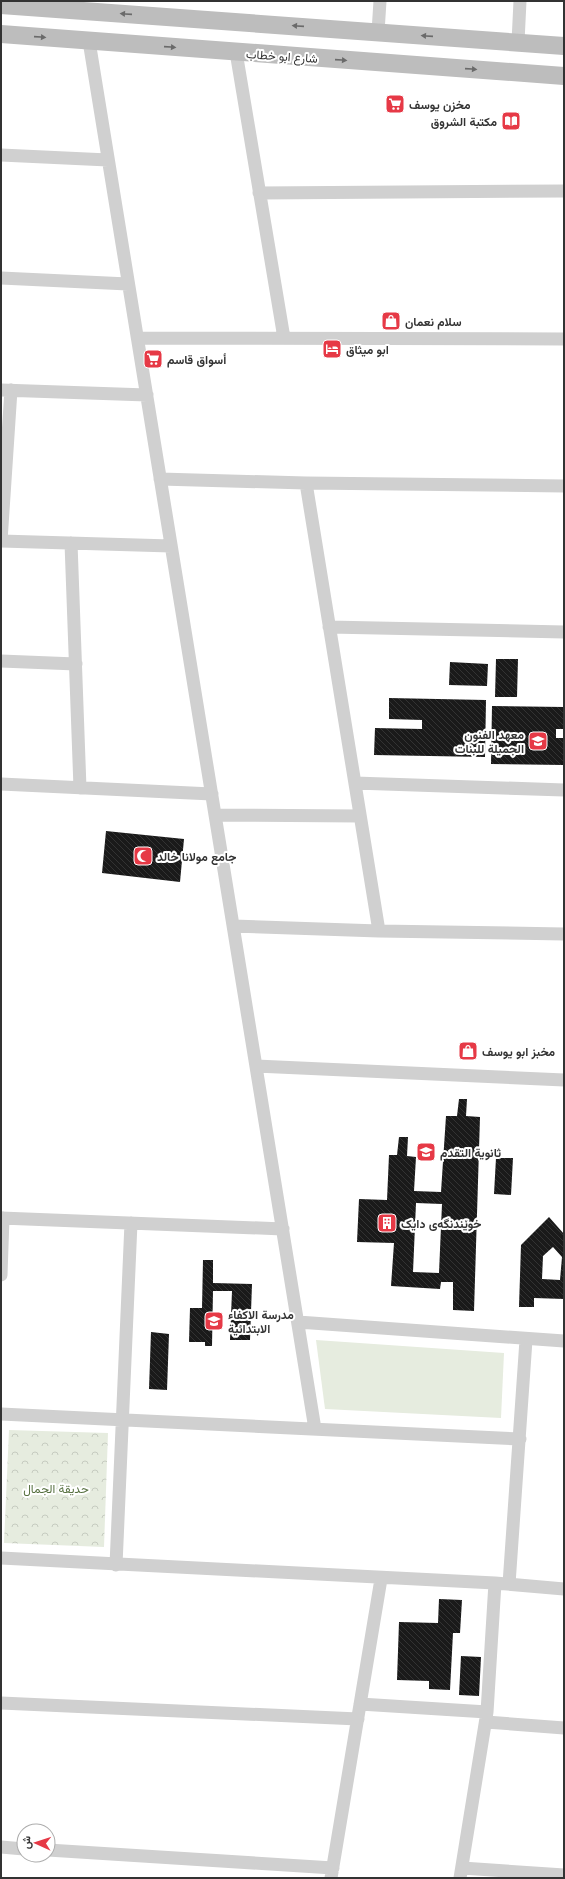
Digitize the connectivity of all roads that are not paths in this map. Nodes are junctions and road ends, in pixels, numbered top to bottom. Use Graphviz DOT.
graph roads {
  1 [pos="380,1"];
  2 [pos="520,1"];
  3 [pos="1,5"];
  4 [pos="378,32"];
  5 [pos="1,34"];
  6 [pos="89,41"];
  7 [pos="518,42"];
  8 [pos="564,46"];
  9 [pos="236,52"];
  10 [pos="564,76"];
  11 [pos="1,155"];
  12 [pos="108,160"];
  13 [pos="564,191"];
  14 [pos="259,193"];
  15 [pos="1,278"];
  16 [pos="128,284"];
  17 [pos="138,338"];
  18 [pos="284,338"];
  19 [pos="564,339"];
  20 [pos="6,390"];
  21 [pos="147,395"];
  22 [pos="160,479"];
  23 [pos="306,483"];
  24 [pos="564,486"];
  25 [pos="1,541"];
  26 [pos="72,543"];
  27 [pos="171,546"];
  28 [pos="329,627"];
  29 [pos="564,632"];
  30 [pos="1,661"];
  31 [pos="76,664"];
  32 [pos="355,782"];
  33 [pos="1,784"];
  34 [pos="80,788"];
  35 [pos="564,790"];
  36 [pos="212,794"];
  37 [pos="215,816"];
  38 [pos="360,816"];
  39 [pos="233,926"];
  40 [pos="379,932"];
  41 [pos="564,934"];
  42 [pos="256,1066"];
  43 [pos="564,1080"];
  44 [pos="2,1218"];
  45 [pos="131,1223"];
  46 [pos="283,1229"];
  47 [pos="1,1275"];
  48 [pos="298,1322"];
  49 [pos="526,1340"];
  50 [pos="564,1341"];
  51 [pos="1,1414"];
  52 [pos="122,1420"];
  53 [pos="315,1429"];
  54 [pos="520,1439"];
  55 [pos="1,1558"];
  56 [pos="116,1565"];
  57 [pos="381,1579"];
  58 [pos="495,1583"];
  59 [pos="509,1584"];
  60 [pos="564,1589"];
  61 [pos="1,1703"];
  62 [pos="360,1704"];
  63 [pos="487,1717"];
  64 [pos="358,1719"];
  65 [pos="564,1728"];
  66 [pos="1,1847"];
  67 [pos="16,1848"];
  68 [pos="56,1851"];
  69 [pos="332,1873"];
  70 [pos="461,1873"];
  71 [pos="564,1875"];
  1 -- 4 [label="street"];
  2 -- 7 [label="street"];
  4 -- 3 [label="main road, one-way"];
  7 -- 4 [label="main road, one-way"];
  5 -- 6 [label="main road, شارع ابو خطاب, one-way"];
  6 -- 9 [label="main road, شارع ابو خطاب, one-way"];
  6 -- 12 [label="street"];
  7 -- 8 [label="main road"];
  9 -- 10 [label="main road, شارع ابو خطاب, one-way"];
  9 -- 14 [label="street"];
  11 -- 12 [label="street"];
  12 -- 16 [label="street"];
  13 -- 14 [label="street"];
  14 -- 18 [label="street"];
  15 -- 16 [label="street"];
  16 -- 17 [label="street"];
  17 -- 18 [label="street"];
  17 -- 21 [label="street"];
  18 -- 19 [label="street"];
  20 -- 21 [label="street"];
  20 -- 25 [label="street"];
  21 -- 22 [label="street"];
  22 -- 23 [label="street"];
  22 -- 27 [label="street"];
  23 -- 24 [label="street"];
  23 -- 28 [label="street"];
  25 -- 26 [label="street"];
  26 -- 27 [label="street"];
  26 -- 31 [label="street"];
  27 -- 36 [label="street"];
  28 -- 29 [label="street"];
  28 -- 32 [label="street"];
  30 -- 31 [label="street"];
  31 -- 34 [label="street"];
  32 -- 35 [label="street"];
  32 -- 38 [label="street"];
  33 -- 34 [label="street"];
  34 -- 36 [label="street"];
  36 -- 37 [label="street"];
  37 -- 38 [label="street"];
  37 -- 39 [label="street"];
  38 -- 40 [label="street"];
  39 -- 40 [label="street"];
  39 -- 42 [label="street"];
  40 -- 41 [label="street"];
  42 -- 43 [label="street"];
  42 -- 46 [label="street"];
  44 -- 45 [label="street"];
  44 -- 47 [label="street"];
  45 -- 46 [label="street"];
  45 -- 52 [label="street"];
  46 -- 48 [label="street"];
  48 -- 49 [label="street"];
  48 -- 53 [label="street"];
  49 -- 50 [label="street"];
  49 -- 54 [label="street"];
  51 -- 52 [label="street"];
  52 -- 53 [label="street"];
  52 -- 56 [label="street"];
  53 -- 54 [label="street"];
  54 -- 59 [label="street"];
  55 -- 56 [label="street"];
  56 -- 57 [label="street"];
  57 -- 58 [label="street"];
  57 -- 62 [label="street"];
  58 -- 59 [label="street"];
  58 -- 63 [label="street"];
  59 -- 60 [label="street"];
  61 -- 64 [label="street"];
  62 -- 63 [label="street"];
  62 -- 64 [label="street"];
  63 -- 65 [label="street"];
  63 -- 70 [label="street"];
  64 -- 69 [label="street"];
  66 -- 67 [label="street"];
  68 -- 69 [label="street"];
  70 -- 71 [label="street"];
}
